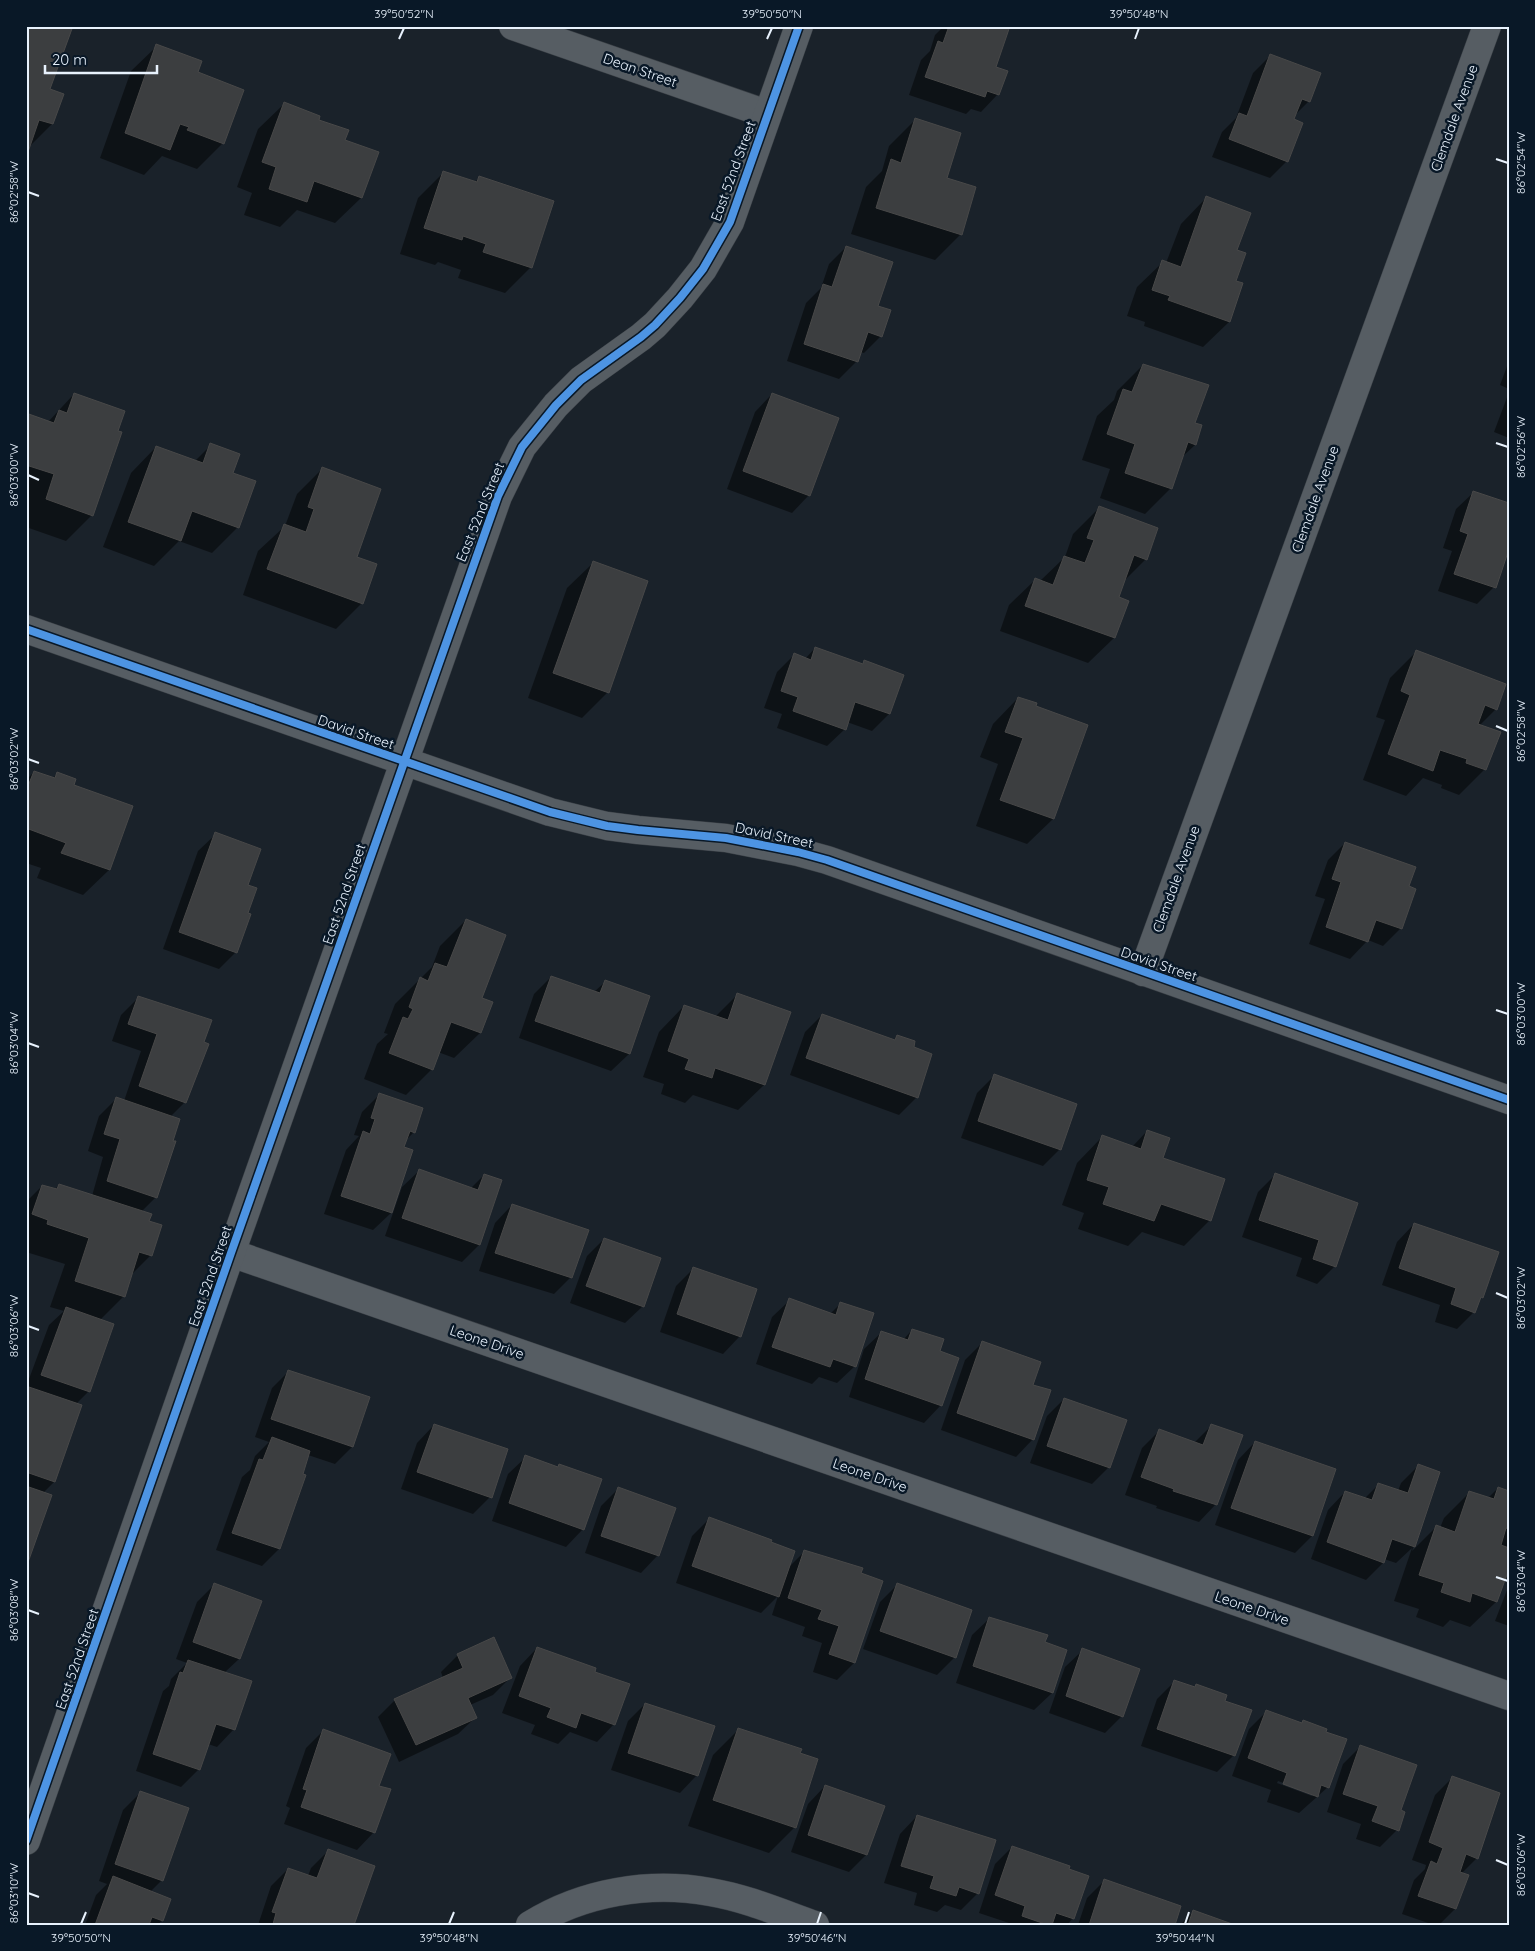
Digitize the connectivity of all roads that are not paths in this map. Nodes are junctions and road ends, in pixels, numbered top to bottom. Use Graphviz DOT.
graph roads {
  1 [pos="513,26"];
  2 [pos="799,26"];
  3 [pos="1487,26"];
  4 [pos="767,114"];
  5 [pos="26,629"];
  6 [pos="404,762"];
  7 [pos="1142,972"];
  8 [pos="1509,1100"];
  9 [pos="231,1253"];
  10 [pos="1509,1696"];
  11 [pos="26,1841"];
  12 [pos="530,1925"];
  13 [pos="815,1925"];
  1 -- 4 [label="street, Dean Street"];
  2 -- 4 [label="street, East 52nd Street"];
  3 -- 7 [label="street, Clemdale Avenue"];
  4 -- 6 [label="street, East 52nd Street"];
  5 -- 6 [label="street, David Street"];
  6 -- 7 [label="street, David Street"];
  6 -- 9 [label="street, East 52nd Street"];
  7 -- 8 [label="street, David Street"];
  9 -- 10 [label="street, Leone Drive"];
  9 -- 11 [label="street, East 52nd Street"];
  12 -- 13 [label="street"];
}
